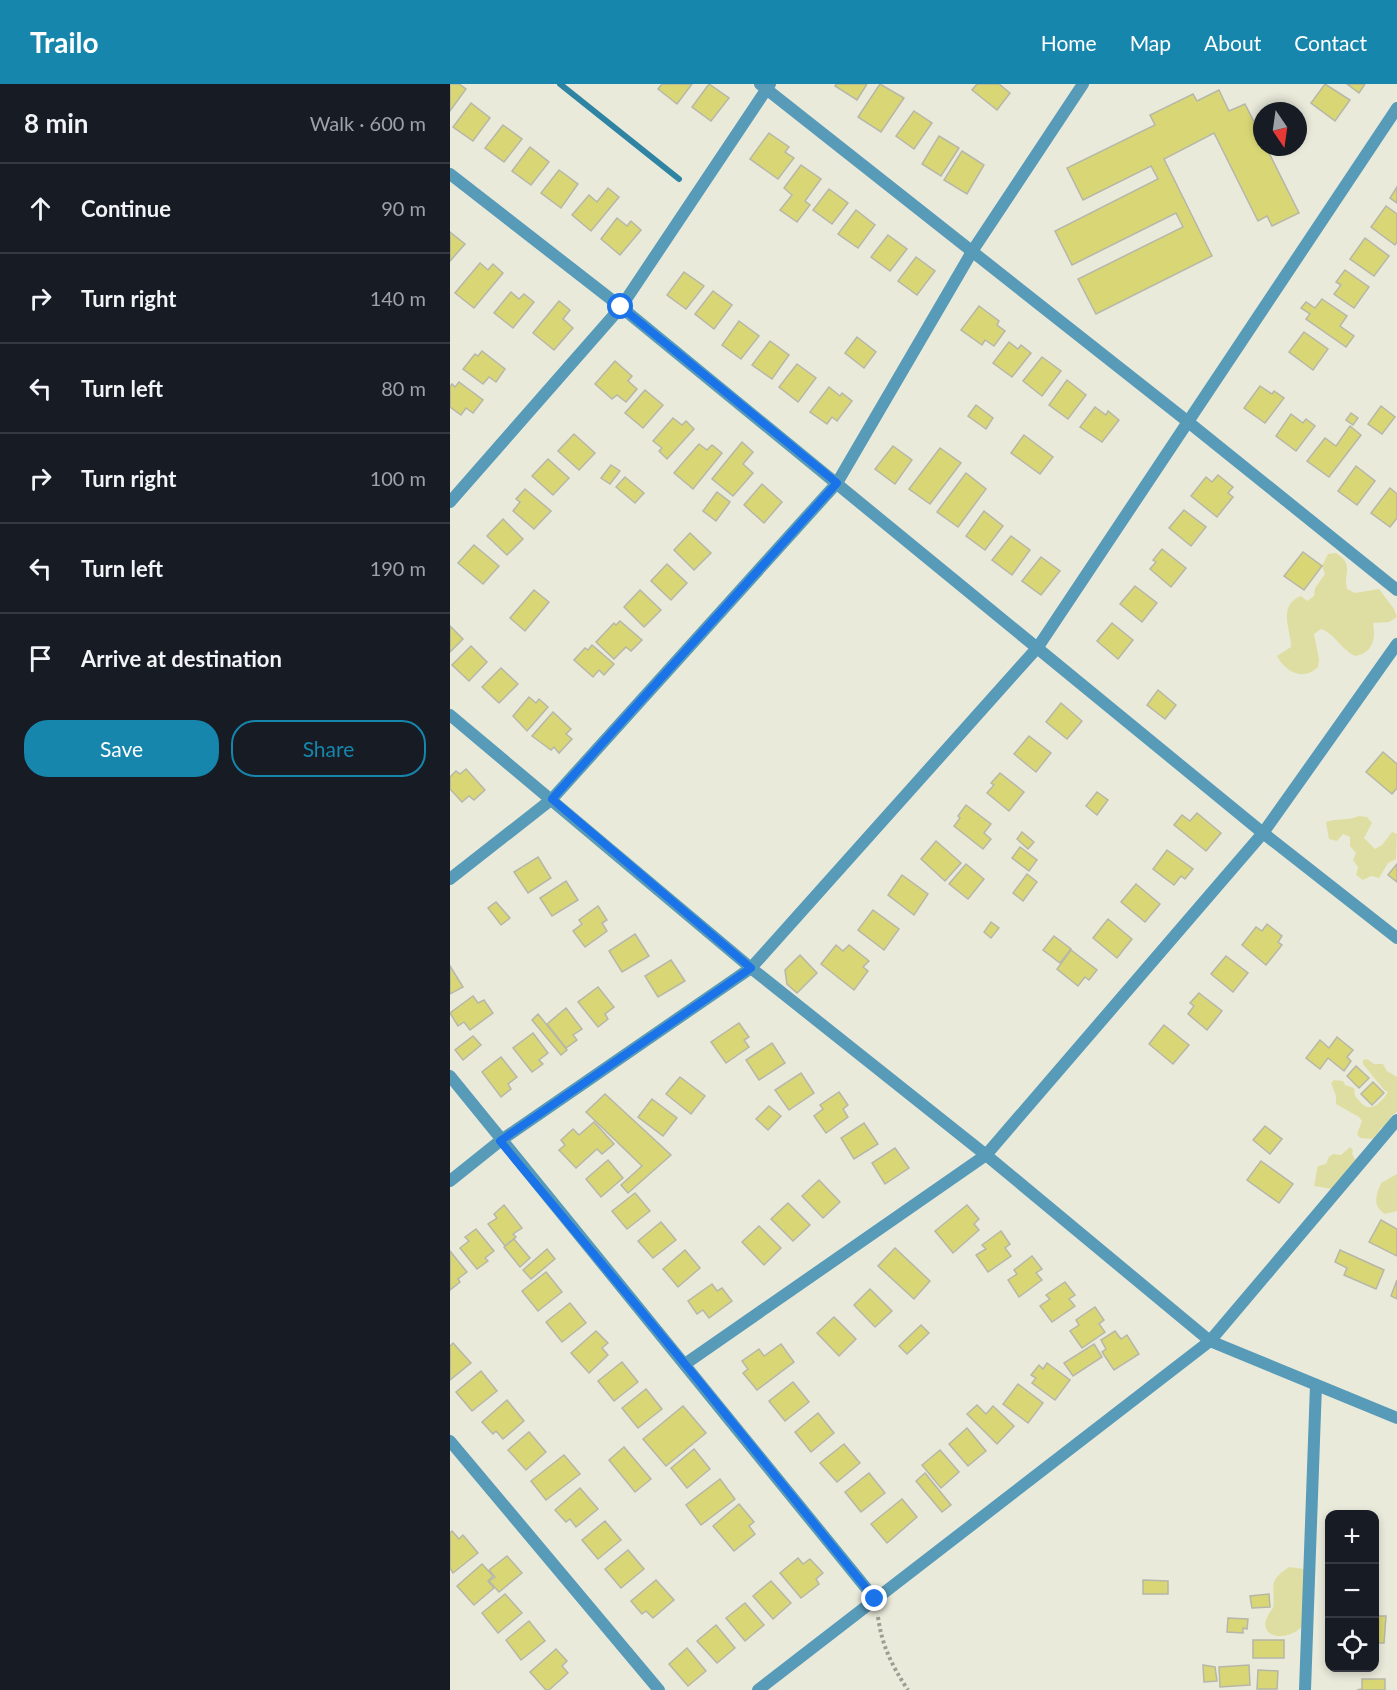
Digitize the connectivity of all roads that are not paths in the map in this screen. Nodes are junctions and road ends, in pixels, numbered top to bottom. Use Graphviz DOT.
graph roads {
  1 [pos="1083,84"];
  2 [pos="765,86"];
  3 [pos="1397,108"];
  4 [pos="450,174"];
  5 [pos="973,250"];
  6 [pos="621,307"];
  7 [pos="1187,421"];
  8 [pos="837,483"];
  9 [pos="450,502"];
  10 [pos="1397,591"];
  11 [pos="1397,644"];
  12 [pos="1038,647"];
  13 [pos="450,715"];
  14 [pos="552,799"];
  15 [pos="1263,833"];
  16 [pos="450,879"];
  17 [pos="1397,938"];
  18 [pos="751,968"];
  19 [pos="450,1076"];
  20 [pos="1397,1120"];
  21 [pos="500,1141"];
  22 [pos="986,1155"];
  23 [pos="450,1181"];
  24 [pos="1210,1341"];
  25 [pos="685,1364"];
  26 [pos="1316,1385"];
  27 [pos="1397,1418"];
  28 [pos="450,1441"];
  29 [pos="875,1599"];
  30 [pos="659,1690"];
  31 [pos="758,1690"];
  32 [pos="1305,1690"];
  1 -- 5 [label="street"];
  2 -- 5 [label="street"];
  2 -- 6 [label="street"];
  3 -- 7 [label="street"];
  4 -- 6 [label="street"];
  5 -- 7 [label="street"];
  5 -- 8 [label="street"];
  6 -- 8 [label="street"];
  6 -- 9 [label="street"];
  7 -- 10 [label="street"];
  7 -- 12 [label="street"];
  8 -- 12 [label="street"];
  8 -- 14 [label="street"];
  11 -- 15 [label="street"];
  12 -- 15 [label="street"];
  12 -- 18 [label="street"];
  13 -- 14 [label="street"];
  14 -- 16 [label="street"];
  14 -- 18 [label="street"];
  15 -- 17 [label="street"];
  15 -- 22 [label="street"];
  18 -- 21 [label="street"];
  18 -- 22 [label="street"];
  19 -- 21 [label="street"];
  20 -- 24 [label="street"];
  21 -- 23 [label="street"];
  21 -- 25 [label="street"];
  22 -- 24 [label="street"];
  22 -- 25 [label="street"];
  24 -- 26 [label="street"];
  24 -- 29 [label="street"];
  25 -- 29 [label="street"];
  26 -- 27 [label="street"];
  26 -- 32 [label="street"];
  28 -- 30 [label="street"];
  29 -- 31 [label="street"];
}
